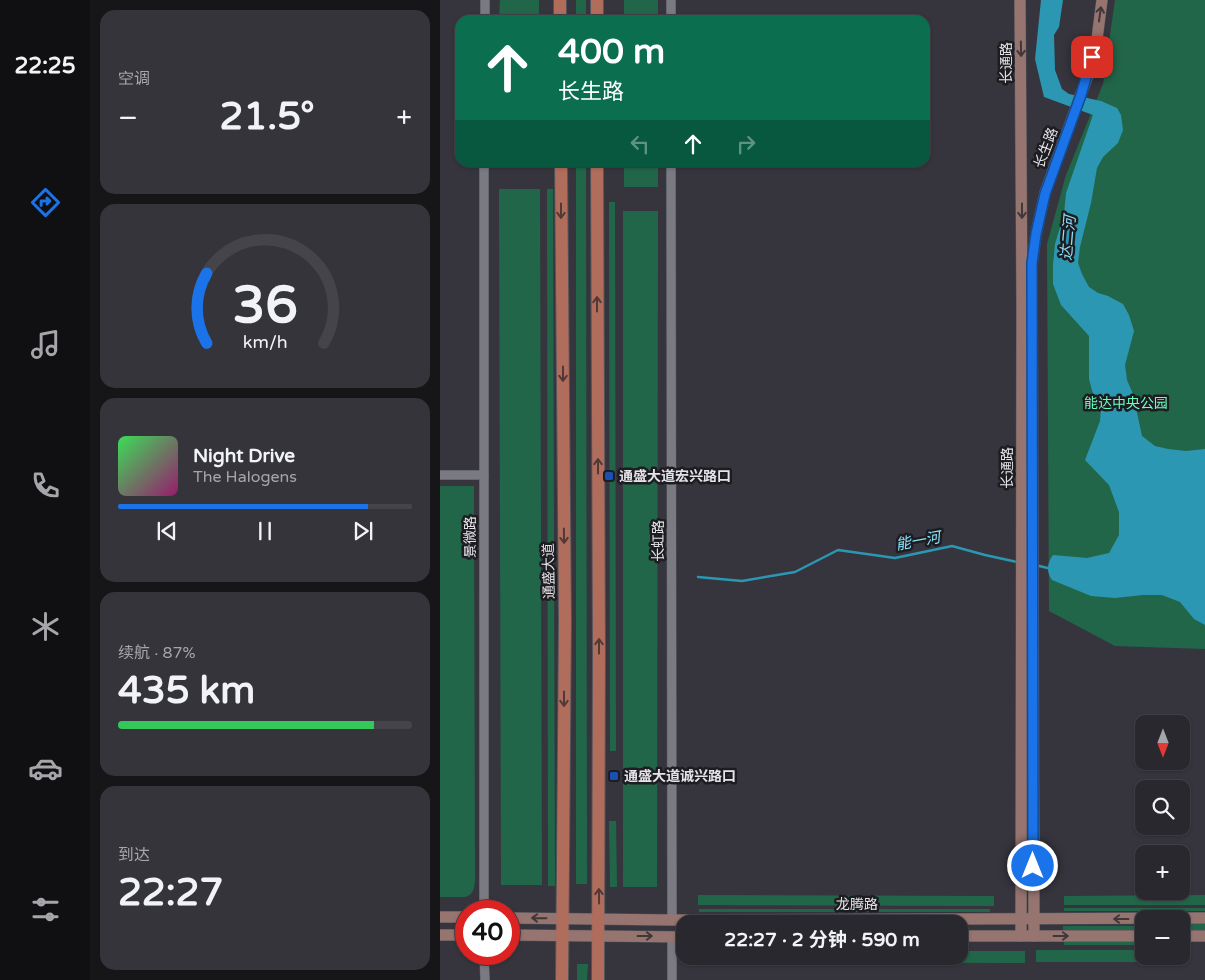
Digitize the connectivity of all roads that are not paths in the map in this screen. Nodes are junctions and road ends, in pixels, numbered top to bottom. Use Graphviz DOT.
graph roads {
  1 [pos="485,0"];
  2 [pos="560,0"];
  3 [pos="597,0"];
  4 [pos="671,0"];
  5 [pos="1020,0"];
  6 [pos="1102,0"];
  7 [pos="485,15"];
  8 [pos="560,15"];
  9 [pos="597,15"];
  10 [pos="671,15"];
  11 [pos="484,167"];
  12 [pos="561,167"];
  13 [pos="597,167"];
  14 [pos="671,167"];
  15 [pos="1031,308"];
  16 [pos="440,475"];
  17 [pos="484,476"];
  18 [pos="484,900"];
  19 [pos="455,917"];
  20 [pos="440,918"];
  21 [pos="520,918"];
  22 [pos="1205,918"];
  23 [pos="562,919"];
  24 [pos="1021,919"];
  25 [pos="1033,919"];
  26 [pos="599,920"];
  27 [pos="672,920"];
  28 [pos="440,935"];
  29 [pos="455,935"];
  30 [pos="520,935"];
  31 [pos="563,936"];
  32 [pos="598,936"];
  33 [pos="968,936"];
  34 [pos="1021,936"];
  35 [pos="1034,936"];
  36 [pos="1135,936"];
  37 [pos="1190,936"];
  38 [pos="1205,936"];
  39 [pos="672,937"];
  40 [pos="676,937"];
  41 [pos="484,965"];
  42 [pos="485,980"];
  43 [pos="562,980"];
  44 [pos="598,980"];
  45 [pos="672,980"];
  1 -- 7 [label="street"];
  2 -- 8 [label="main road"];
  3 -- 9 [label="main road"];
  4 -- 10 [label="street"];
  5 -- 24 [label="street, 长通路, one-way"];
  15 -- 6 [label="street, 长生路, one-way"];
  11 -- 17 [label="street, 景微路"];
  12 -- 23 [label="main road, 通盛大道, one-way"];
  26 -- 13 [label="main road, one-way"];
  14 -- 27 [label="street, 长虹路"];
  15 -- 25 [label="street, 长通路"];
  16 -- 17 [label="street"];
  17 -- 18 [label="street, 景微路"];
  19 -- 20 [label="street"];
  23 -- 21 [label="street, 龙腾路, one-way"];
  22 -- 25 [label="street, 龙腾路, one-way"];
  23 -- 26 [label="street, 龙腾路"];
  23 -- 31 [label="main road, 通盛大道"];
  24 -- 25 [label="street, 龙腾路"];
  24 -- 27 [label="street, 龙腾路"];
  24 -- 34 [label="street, 长通路"];
  25 -- 35 [label="street, 长通路"];
  26 -- 27 [label="street, 龙腾路"];
  26 -- 32 [label="main road"];
  28 -- 29 [label="street"];
  30 -- 31 [label="street"];
  31 -- 32 [label="street"];
  31 -- 43 [label="main road, 通盛大道"];
  32 -- 39 [label="street, one-way"];
  32 -- 44 [label="main road"];
  33 -- 34 [label="street"];
  34 -- 35 [label="street"];
  35 -- 36 [label="street, one-way"];
  37 -- 38 [label="street"];
  39 -- 40 [label="street"];
  39 -- 45 [label="street"];
  41 -- 42 [label="street"];
}
